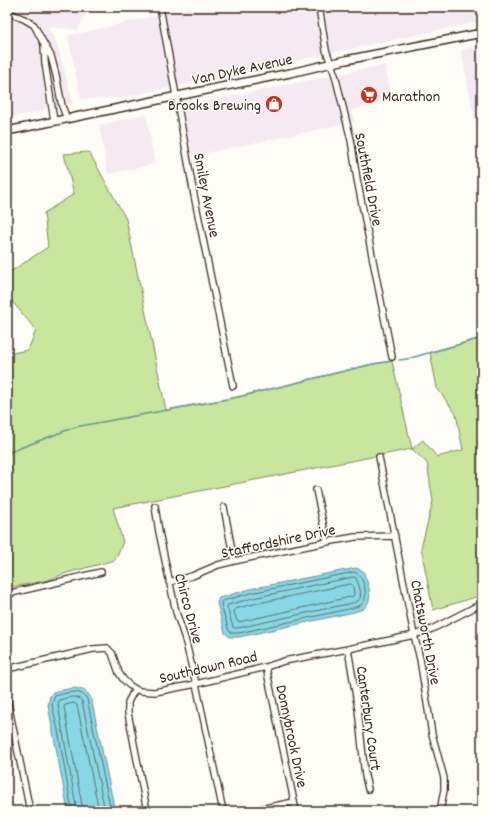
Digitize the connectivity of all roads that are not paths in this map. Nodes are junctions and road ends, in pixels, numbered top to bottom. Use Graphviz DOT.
graph roads {
  1 [pos="160,7"];
  2 [pos="319,7"];
  3 [pos="7,12"];
  4 [pos="482,32"];
  5 [pos="44,44"];
  6 [pos="330,63"];
  7 [pos="177,96"];
  8 [pos="67,119"];
  9 [pos="54,121"];
  10 [pos="7,131"];
  11 [pos="392,357"];
  12 [pos="233,386"];
  13 [pos="379,457"];
  14 [pos="316,490"];
  15 [pos="155,506"];
  16 [pos="224,507"];
  17 [pos="395,536"];
  18 [pos="327,542"];
  19 [pos="234,560"];
  20 [pos="101,572"];
  21 [pos="169,582"];
  22 [pos="7,594"];
  23 [pos="482,605"];
  24 [pos="414,635"];
  25 [pos="348,649"];
  26 [pos="266,667"];
  27 [pos="7,669"];
  28 [pos="196,684"];
  29 [pos="135,689"];
  30 [pos="7,698"];
  31 [pos="368,790"];
  32 [pos="294,802"];
  33 [pos="30,811"];
  34 [pos="147,811"];
  35 [pos="223,811"];
  36 [pos="250,811"];
  37 [pos="296,811"];
  38 [pos="440,811"];
  1 -- 7 [label="street, Smiley Avenue"];
  2 -- 6 [label="street, Southfield Drive"];
  3 -- 5 [label="street"];
  4 -- 6 [label="main road, Van Dyke Avenue"];
  5 -- 8 [label="street"];
  5 -- 9 [label="street"];
  6 -- 7 [label="main road, Van Dyke Avenue"];
  6 -- 11 [label="street, Southfield Drive"];
  7 -- 8 [label="main road, Van Dyke Avenue"];
  7 -- 12 [label="street, Smiley Avenue"];
  8 -- 9 [label="main road, Van Dyke Avenue"];
  9 -- 10 [label="main road, Van Dyke Avenue"];
  13 -- 17 [label="street, Chatsworth Drive"];
  14 -- 18 [label="street"];
  15 -- 21 [label="street, Chirco Drive"];
  16 -- 19 [label="street"];
  17 -- 18 [label="street, Staffordshire Drive"];
  17 -- 24 [label="street, Chatsworth Drive"];
  18 -- 19 [label="street, Staffordshire Drive"];
  19 -- 21 [label="street, Staffordshire Drive"];
  20 -- 22 [label="street"];
  21 -- 28 [label="street, Chirco Drive"];
  23 -- 24 [label="street, Southdown Road"];
  24 -- 25 [label="street, Southdown Road"];
  24 -- 38 [label="street, Chatsworth Drive"];
  25 -- 26 [label="street, Southdown Road"];
  25 -- 31 [label="street, Canterbury Court"];
  26 -- 28 [label="street, Southdown Road"];
  26 -- 32 [label="street, Donnybrook Drive"];
  27 -- 29 [label="street"];
  28 -- 29 [label="street, Southdown Road"];
  28 -- 35 [label="street, Chirco Drive"];
  29 -- 34 [label="street"];
  30 -- 33 [label="street"];
  32 -- 36 [label="street"];
  32 -- 37 [label="street, Donnybrook Drive"];
}
